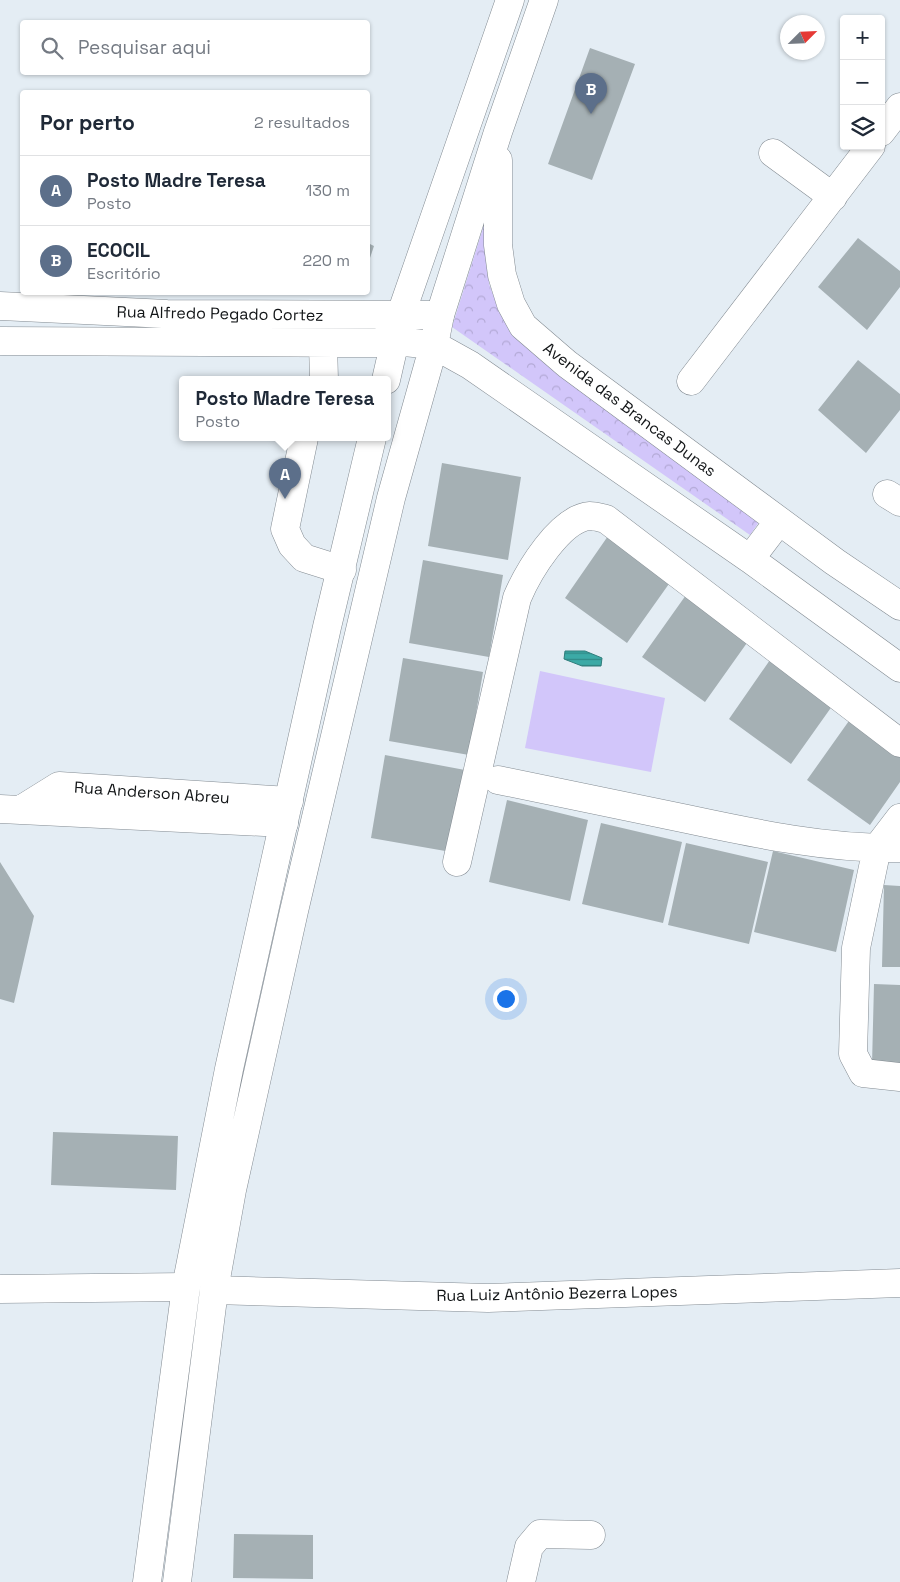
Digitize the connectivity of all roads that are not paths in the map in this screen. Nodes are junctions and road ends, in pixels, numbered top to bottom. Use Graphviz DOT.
graph roads {
  1 [pos="510,0"];
  2 [pos="544,0"];
  3 [pos="900,107"];
  4 [pos="885,127"];
  5 [pos="498,132"];
  6 [pos="868,150"];
  7 [pos="773,153"];
  8 [pos="833,197"];
  9 [pos="0,306"];
  10 [pos="400,314"];
  11 [pos="440,315"];
  12 [pos="394,341"];
  13 [pos="0,342"];
  14 [pos="323,342"];
  15 [pos="434,345"];
  16 [pos="324,376"];
  17 [pos="387,376"];
  18 [pos="691,381"];
  19 [pos="303,441"];
  20 [pos="371,441"];
  21 [pos="779,521"];
  22 [pos="750,559"];
  23 [pos="342,570"];
  24 [pos="900,606"];
  25 [pos="900,668"];
  26 [pos="900,742"];
  27 [pos="498,780"];
  28 [pos="11,809"];
  29 [pos="287,812"];
  30 [pos="900,818"];
  31 [pos="888,848"];
  32 [pos="457,862"];
  33 [pos="900,1076"];
  34 [pos="900,1283"];
  35 [pos="186,1287"];
  36 [pos="0,1290"];
  37 [pos="214,1290"];
  38 [pos="591,1534"];
  39 [pos="147,1582"];
  40 [pos="176,1582"];
  41 [pos="521,1582"];
  1 -- 10 [label="main road"];
  2 -- 5 [label="main road"];
  3 -- 4 [label="main road"];
  5 -- 11 [label="main road"];
  5 -- 21 [label="main road, Avenida das Brancas Dunas"];
  6 -- 8 [label="main road"];
  7 -- 8 [label="main road"];
  8 -- 18 [label="main road"];
  9 -- 10 [label="main road, Rua Alfredo Pegado Cortez"];
  10 -- 11 [label="main road, Rua Alfredo Pegado Cortez"];
  10 -- 12 [label="main road"];
  11 -- 15 [label="main road"];
  12 -- 14 [label="main road, Rua Alfredo Pegado Cortez"];
  12 -- 15 [label="main road, Rua Alfredo Pegado Cortez"];
  12 -- 17 [label="main road"];
  13 -- 14 [label="main road, Rua Alfredo Pegado Cortez"];
  14 -- 16 [label="main road"];
  15 -- 22 [label="main road"];
  15 -- 37 [label="main road"];
  19 -- 23 [label="main road"];
  20 -- 23 [label="main road"];
  21 -- 22 [label="main road"];
  21 -- 24 [label="main road, Avenida das Brancas Dunas"];
  22 -- 25 [label="main road"];
  23 -- 29 [label="main road"];
  26 -- 32 [label="main road"];
  27 -- 31 [label="main road"];
  28 -- 29 [label="main road, Rua Anderson Abreu"];
  29 -- 35 [label="main road"];
  30 -- 31 [label="main road"];
  31 -- 33 [label="main road"];
  34 -- 37 [label="main road, Rua Luiz Antônio Bezerra Lopes"];
  35 -- 36 [label="main road"];
  35 -- 39 [label="main road"];
  37 -- 40 [label="main road"];
  38 -- 41 [label="main road"];
}
